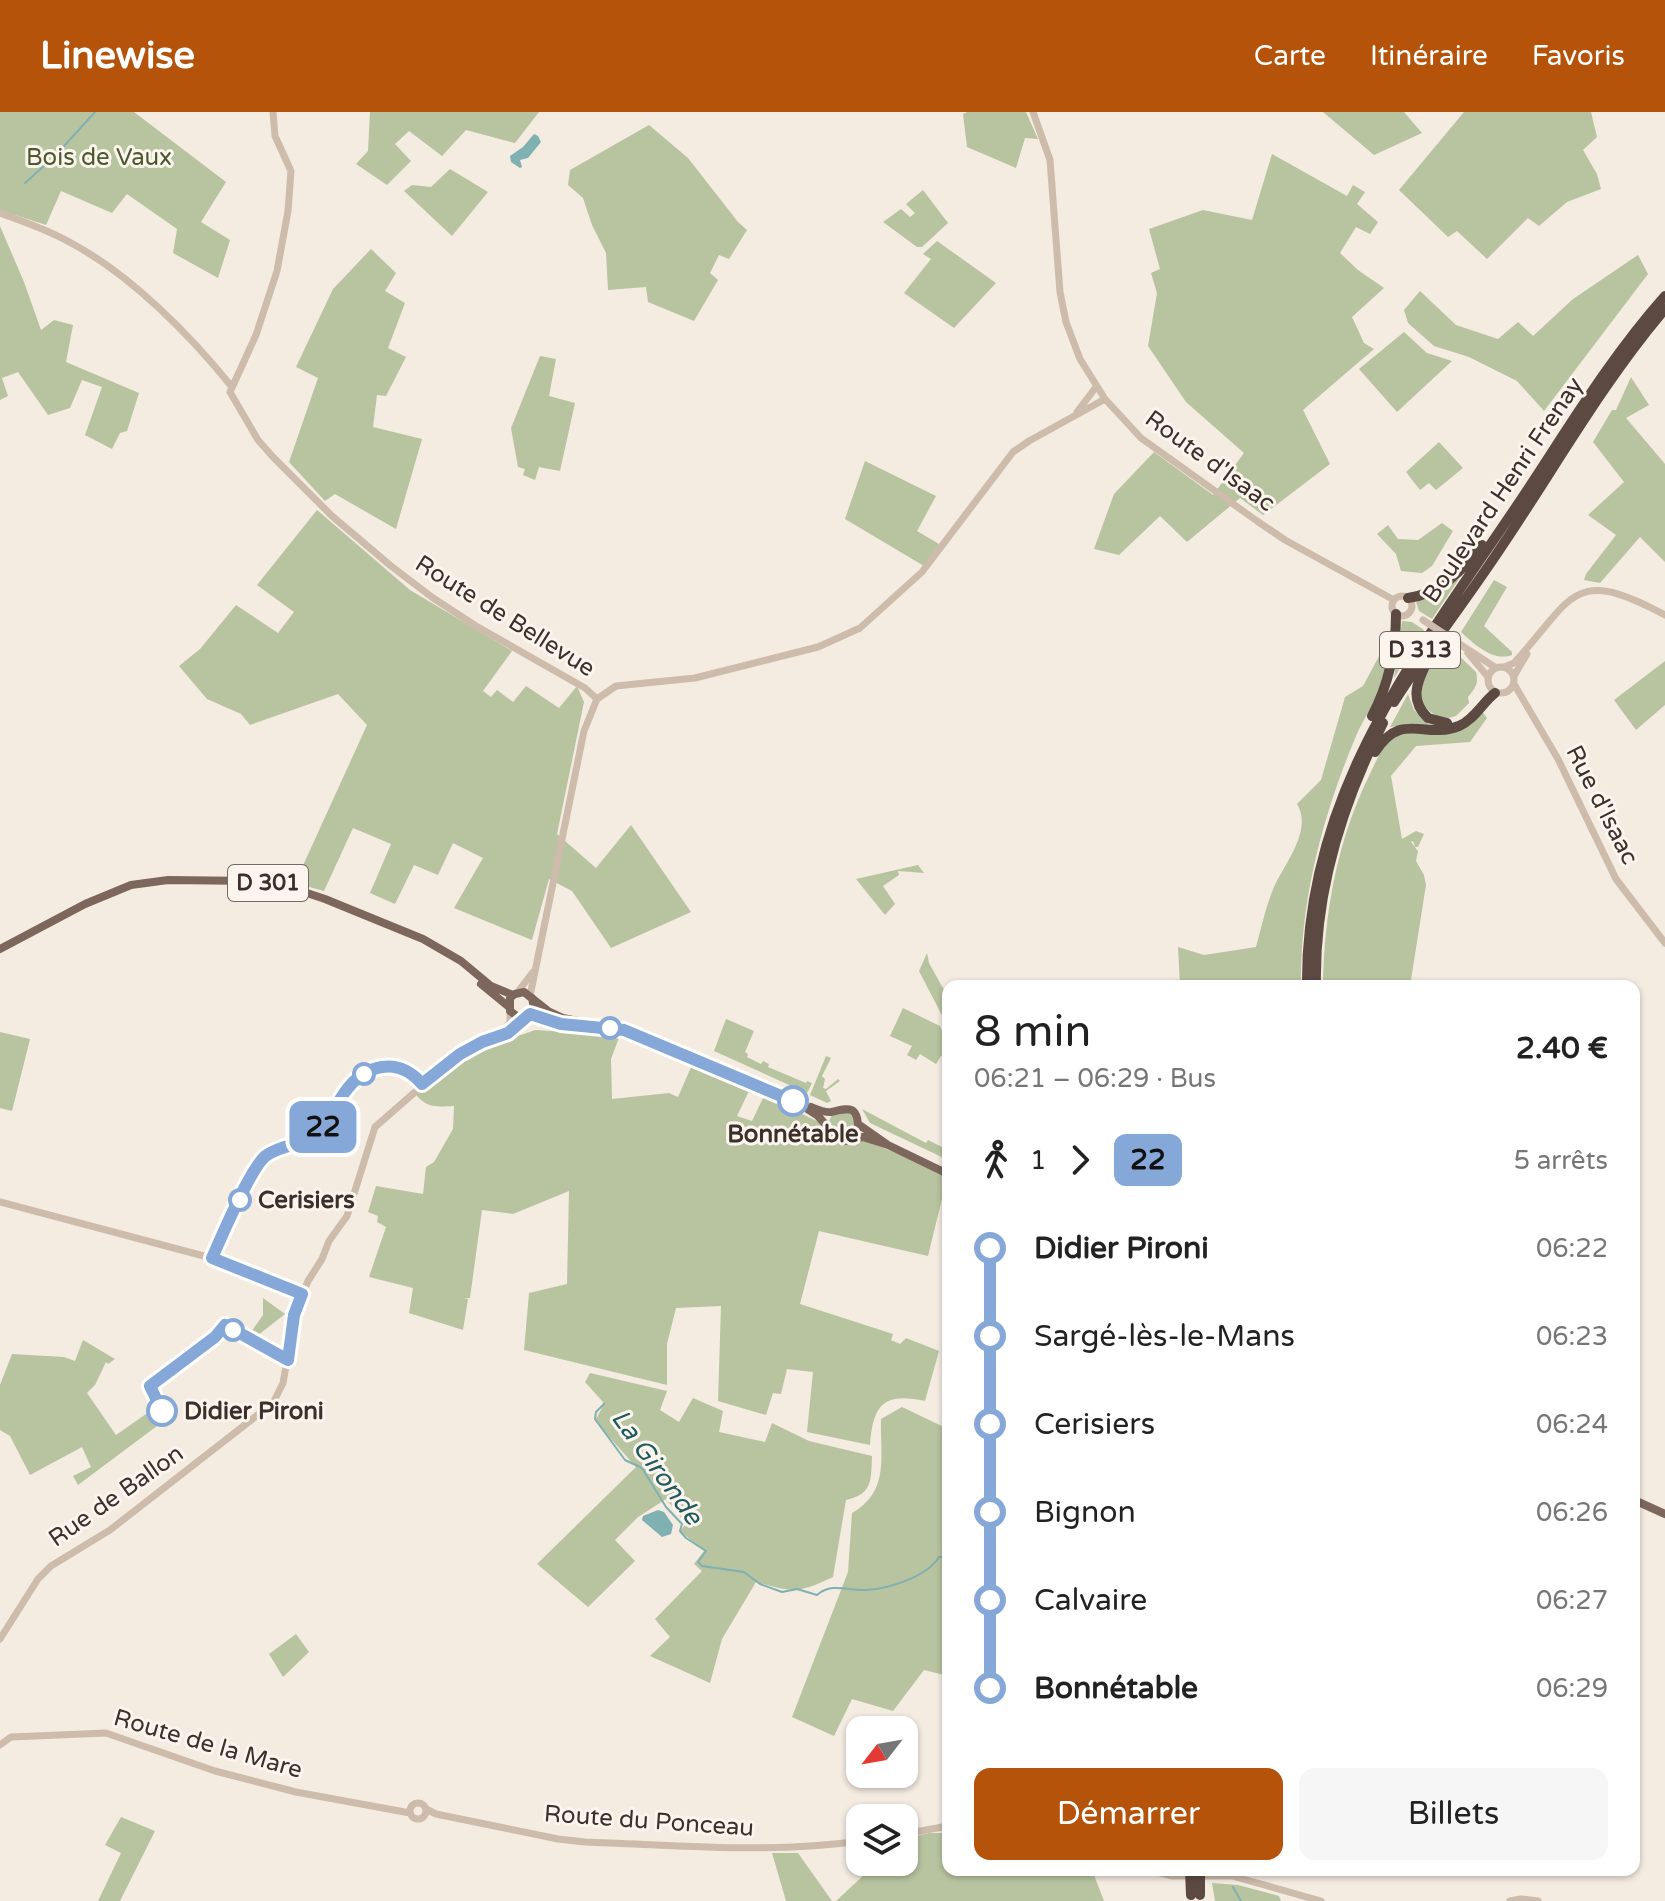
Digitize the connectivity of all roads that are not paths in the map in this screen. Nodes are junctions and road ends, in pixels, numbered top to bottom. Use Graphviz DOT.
graph roads {
  1 [pos="273,112"];
  2 [pos="1033,112"];
  3 [pos="0,213"];
  4 [pos="1665,296"];
  5 [pos="1665,309"];
  6 [pos="1096,387"];
  7 [pos="231,390"];
  8 [pos="1105,399"];
  9 [pos="1076,414"];
  10 [pos="1504,524"];
  11 [pos="1408,598"];
  12 [pos="1394,600"];
  13 [pos="1411,611"];
  14 [pos="1396,614"];
  15 [pos="1665,615"];
  16 [pos="1440,636"];
  17 [pos="1537,637"];
  18 [pos="1458,643"];
  19 [pos="1500,668"];
  20 [pos="1514,680"];
  21 [pos="1494,687"];
  22 [pos="597,699"];
  23 [pos="1534,721"];
  24 [pos="1355,774"];
  25 [pos="1665,943"];
  26 [pos="0,949"];
  27 [pos="451,956"];
  28 [pos="534,971"];
  29 [pos="1307,980"];
  30 [pos="1316,980"];
  31 [pos="515,994"];
  32 [pos="531,997"];
  33 [pos="509,1009"];
  34 [pos="527,1016"];
  35 [pos="624,1030"];
  36 [pos="482,1042"];
  37 [pos="798,1103"];
  38 [pos="831,1112"];
  39 [pos="858,1124"];
  40 [pos="826,1125"];
  41 [pos="851,1138"];
  42 [pos="888,1145"];
  43 [pos="942,1171"];
  44 [pos="0,1202"];
  45 [pos="302,1294"];
  46 [pos="1640,1503"];
  47 [pos="1665,1514"];
  48 [pos="0,1639"];
  49 [pos="0,1745"];
  50 [pos="410,1810"];
  51 [pos="425,1812"];
  52 [pos="942,1827"];
  53 [pos="918,1831"];
  54 [pos="846,1843"];
  55 [pos="1172,1876"];
  56 [pos="1191,1876"];
  57 [pos="1199,1876"];
  58 [pos="1232,1876"];
  59 [pos="1232,1876"];
  60 [pos="1196,1898"];
  61 [pos="1528,1899"];
  62 [pos="1321,1901"];
  63 [pos="1510,1901"];
  64 [pos="1538,1901"];
  1 -- 7 [label="street"];
  2 -- 6 [label="street, Route d'Isaac"];
  3 -- 7 [label="street, Route de Bellevue"];
  4 -- 10 [label="highway, Boulevard Henri Frenay / D 313"];
  5 -- 16 [label="highway, Boulevard Henri Frenay / D 313"];
  6 -- 8 [label="street, Route d'Isaac"];
  6 -- 9 [label="street"];
  7 -- 22 [label="street, Route de Bellevue"];
  8 -- 9 [label="street"];
  8 -- 12 [label="street, Route d'Isaac"];
  9 -- 22 [label="street"];
  10 -- 11 [label="highway, D 313"];
  10 -- 24 [label="highway, Boulevard Henri Frenay / D 313"];
  11 -- 12 [label="street"];
  11 -- 13 [label="street"];
  12 -- 14 [label="street"];
  13 -- 14 [label="street"];
  13 -- 18 [label="street, bridge"];
  14 -- 24 [label="highway, D 313"];
  15 -- 17 [label="street"];
  16 -- 21 [label="highway, D 313"];
  16 -- 24 [label="highway, Boulevard Henri Frenay / D 313"];
  17 -- 19 [label="street"];
  17 -- 20 [label="street"];
  18 -- 19 [label="street"];
  18 -- 21 [label="street"];
  19 -- 20 [label="street, Rue d'Isaac"];
  19 -- 21 [label="street"];
  20 -- 21 [label="street"];
  20 -- 23 [label="street, Rue d'Isaac"];
  21 -- 23 [label="street, Rue d'Isaac"];
  21 -- 24 [label="highway, D 313"];
  22 -- 28 [label="street"];
  23 -- 25 [label="street, Rue d'Isaac"];
  24 -- 29 [label="highway, Boulevard Henri Frenay / D 313"];
  24 -- 30 [label="highway, Boulevard Henri Frenay / D 313"];
  26 -- 27 [label="main road, D 301"];
  27 -- 31 [label="main road, D 301"];
  27 -- 33 [label="main road, D 301"];
  28 -- 31 [label="street"];
  28 -- 32 [label="street"];
  31 -- 32 [label="main road"];
  31 -- 33 [label="main road"];
  32 -- 34 [label="main road"];
  32 -- 35 [label="main road"];
  33 -- 34 [label="main road"];
  33 -- 36 [label="street"];
  34 -- 35 [label="main road"];
  34 -- 36 [label="street"];
  35 -- 37 [label="main road"];
  36 -- 45 [label="street"];
  37 -- 38 [label="main road"];
  37 -- 40 [label="main road"];
  38 -- 39 [label="main road"];
  38 -- 40 [label="main road"];
  39 -- 41 [label="main road"];
  39 -- 42 [label="main road"];
  40 -- 41 [label="main road"];
  41 -- 42 [label="main road"];
  42 -- 43 [label="main road"];
  44 -- 45 [label="street"];
  45 -- 48 [label="street, Rue de Ballon"];
  46 -- 47 [label="main road"];
  49 -- 50 [label="street, Route de la Mare"];
  50 -- 51 [label="street"];
  50 -- 51 [label="street"];
  51 -- 54 [label="street, Route du Ponceau"];
  52 -- 53 [label="street"];
  55 -- 58 [label="street"];
  56 -- 60 [label="highway, bridge"];
  57 -- 60 [label="highway, bridge"];
  59 -- 62 [label="street"];
  61 -- 63 [label="street"];
  61 -- 64 [label="street"];
}
